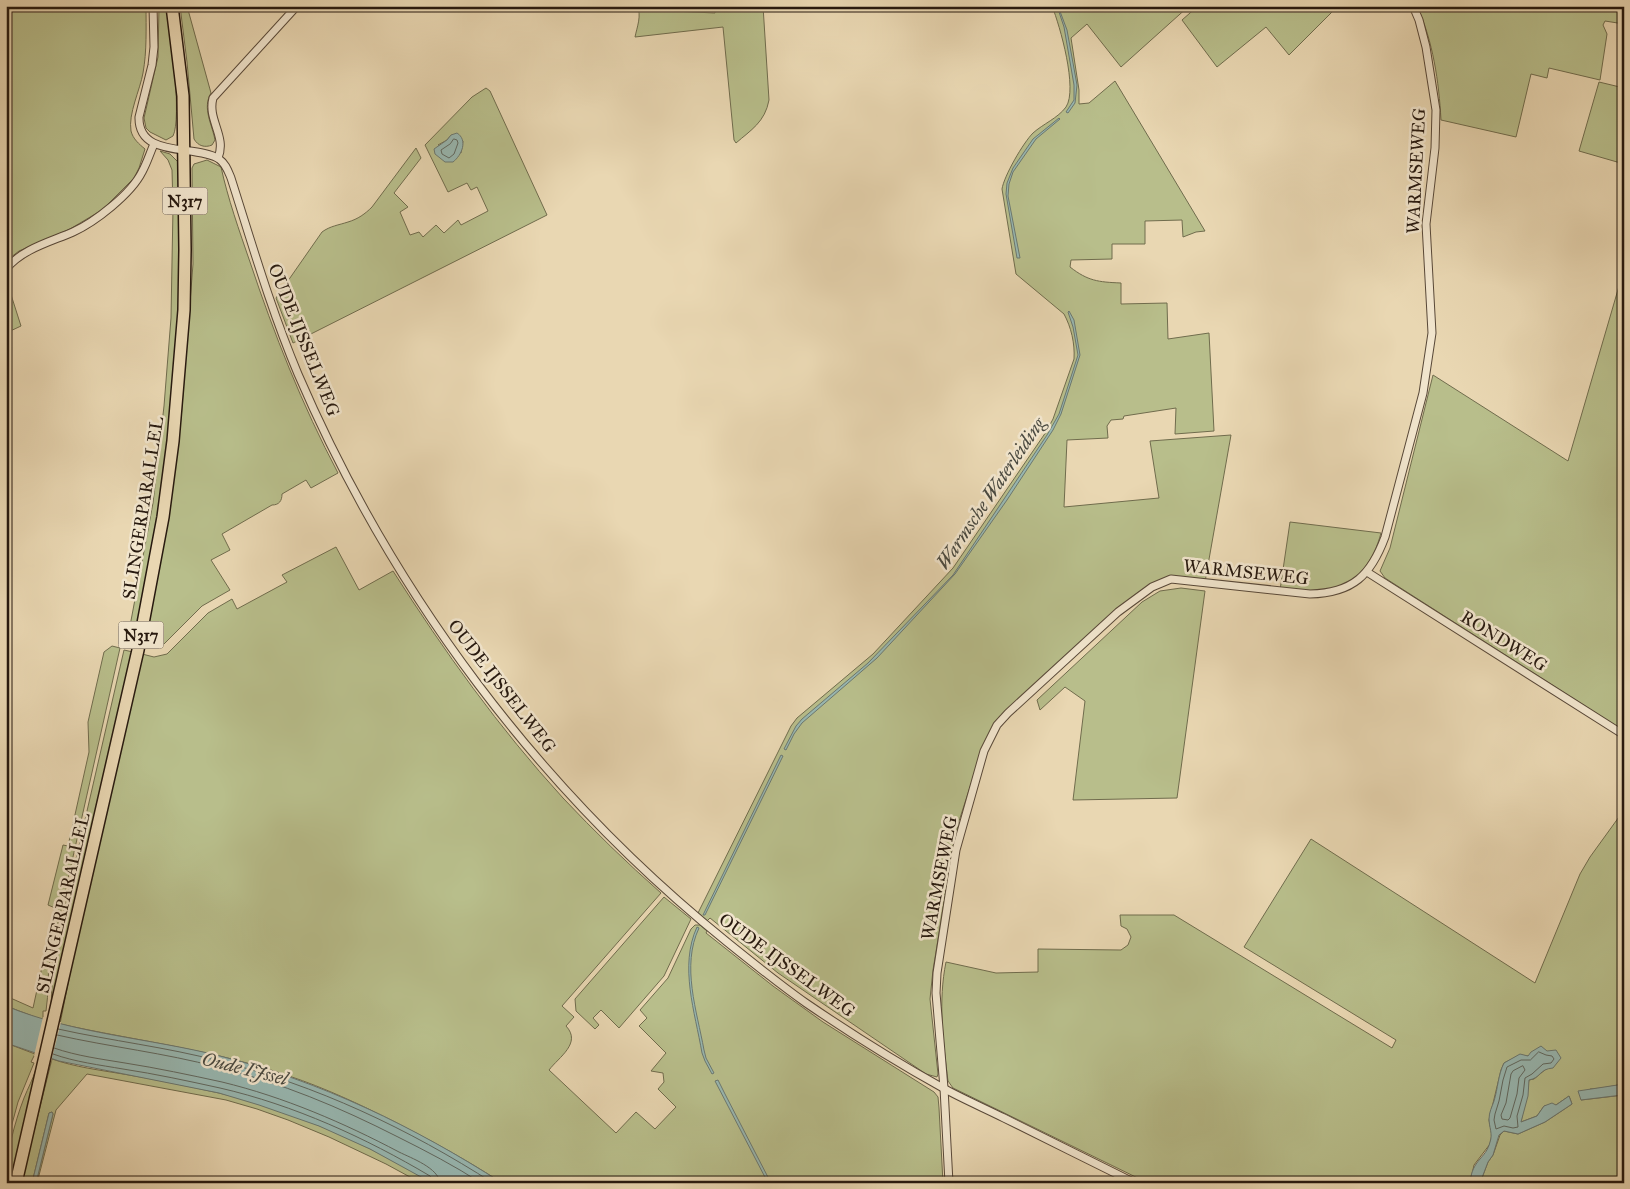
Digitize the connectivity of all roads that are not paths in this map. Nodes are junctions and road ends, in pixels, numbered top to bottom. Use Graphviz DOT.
graph roads {
  1 [pos="153,6"];
  2 [pos="172,6"];
  3 [pos="297,6"];
  4 [pos="1413,6"];
  5 [pos="154,144"];
  6 [pos="184,151"];
  7 [pos="218,158"];
  8 [pos="6,269"];
  9 [pos="1368,572"];
  10 [pos="1624,734"];
  11 [pos="944,1088"];
  12 [pos="16,1183"];
  13 [pos="949,1183"];
  14 [pos="1135,1183"];
  1 -- 5 [label="street"];
  2 -- 6 [label="main road, SLINGERPARALLEL / N317"];
  3 -- 7 [label="street"];
  4 -- 9 [label="street, WARMSEWEG"];
  5 -- 6 [label="street"];
  5 -- 8 [label="street"];
  6 -- 7 [label="street"];
  6 -- 12 [label="main road, SLINGERPARALLEL / N317"];
  7 -- 11 [label="street, OUDE IJSSELWEG"];
  9 -- 10 [label="street, RONDWEG"];
  9 -- 11 [label="street, WARMSEWEG"];
  11 -- 13 [label="street, WARMSEWEG"];
  11 -- 14 [label="street, OUDE IJSSELWEG"];
}
